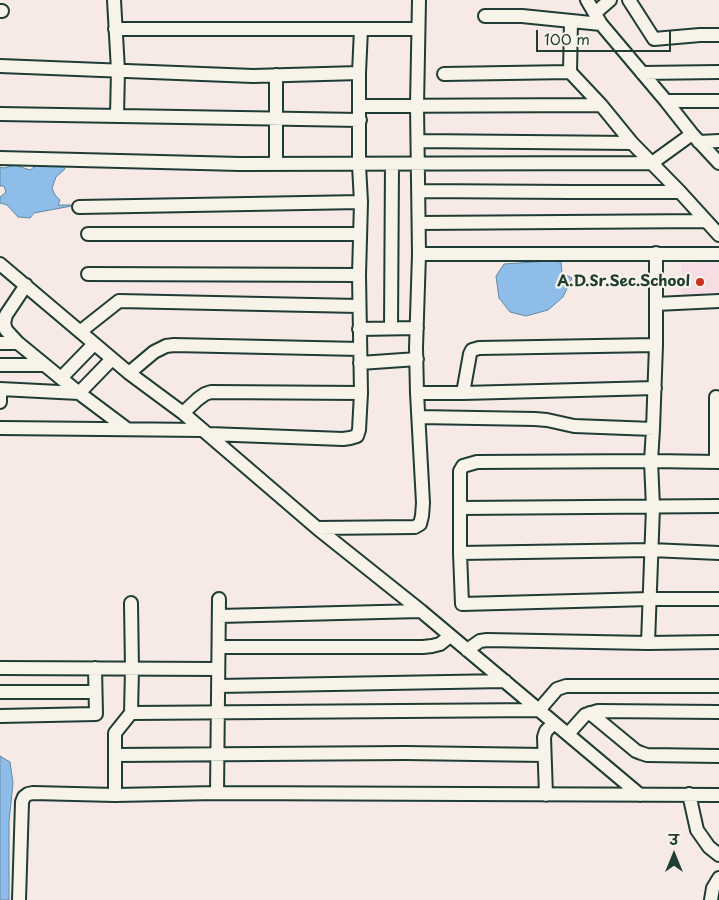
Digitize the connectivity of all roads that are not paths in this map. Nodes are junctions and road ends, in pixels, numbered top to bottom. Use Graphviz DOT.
graph roads {
  1 [pos="114,0"];
  2 [pos="419,0"];
  3 [pos="587,0"];
  4 [pos="610,0"];
  5 [pos="629,0"];
  6 [pos="485,16"];
  7 [pos="598,19"];
  8 [pos="571,21"];
  9 [pos="115,29"];
  10 [pos="361,29"];
  11 [pos="418,29"];
  12 [pos="719,35"];
  13 [pos="0,66"];
  14 [pos="118,70"];
  15 [pos="570,72"];
  16 [pos="719,72"];
  17 [pos="359,73"];
  18 [pos="642,73"];
  19 [pos="444,74"];
  20 [pos="276,75"];
  21 [pos="666,101"];
  22 [pos="719,102"];
  23 [pos="601,105"];
  24 [pos="360,106"];
  25 [pos="417,106"];
  26 [pos="0,114"];
  27 [pos="117,116"];
  28 [pos="276,118"];
  29 [pos="360,120"];
  30 [pos="695,138"];
  31 [pos="418,140"];
  32 [pos="719,141"];
  33 [pos="632,142"];
  34 [pos="0,158"];
  35 [pos="652,163"];
  36 [pos="719,163"];
  37 [pos="276,164"];
  38 [pos="359,164"];
  39 [pos="392,164"];
  40 [pos="418,164"];
  41 [pos="419,191"];
  42 [pos="680,192"];
  43 [pos="361,202"];
  44 [pos="79,207"];
  45 [pos="706,221"];
  46 [pos="419,223"];
  47 [pos="718,233"];
  48 [pos="88,234"];
  49 [pos="359,234"];
  50 [pos="656,253"];
  51 [pos="419,254"];
  52 [pos="719,254"];
  53 [pos="0,264"];
  54 [pos="88,274"];
  55 [pos="359,274"];
  56 [pos="26,285"];
  57 [pos="719,301"];
  58 [pos="656,304"];
  59 [pos="359,306"];
  60 [pos="391,328"];
  61 [pos="417,328"];
  62 [pos="359,329"];
  63 [pos="81,331"];
  64 [pos="0,342"];
  65 [pos="18,343"];
  66 [pos="94,344"];
  67 [pos="656,345"];
  68 [pos="360,349"];
  69 [pos="112,359"];
  70 [pos="417,359"];
  71 [pos="360,363"];
  72 [pos="0,365"];
  73 [pos="45,365"];
  74 [pos="129,373"];
  75 [pos="61,378"];
  76 [pos="655,388"];
  77 [pos="79,393"];
  78 [pos="361,393"];
  79 [pos="417,393"];
  80 [pos="463,393"];
  81 [pos="716,397"];
  82 [pos="0,402"];
  83 [pos="183,413"];
  84 [pos="419,417"];
  85 [pos="0,428"];
  86 [pos="128,429"];
  87 [pos="653,429"];
  88 [pos="206,432"];
  89 [pos="651,461"];
  90 [pos="718,462"];
  91 [pos="719,506"];
  92 [pos="653,507"];
  93 [pos="460,508"];
  94 [pos="317,528"];
  95 [pos="651,550"];
  96 [pos="460,553"];
  97 [pos="719,553"];
  98 [pos="219,600"];
  99 [pos="650,600"];
  100 [pos="719,600"];
  101 [pos="131,603"];
  102 [pos="421,611"];
  103 [pos="219,616"];
  104 [pos="450,636"];
  105 [pos="719,642"];
  106 [pos="648,643"];
  107 [pos="218,647"];
  108 [pos="467,650"];
  109 [pos="0,668"];
  110 [pos="95,668"];
  111 [pos="132,669"];
  112 [pos="218,669"];
  113 [pos="505,682"];
  114 [pos="218,686"];
  115 [pos="719,686"];
  116 [pos="0,692"];
  117 [pos="95,692"];
  118 [pos="539,710"];
  119 [pos="719,712"];
  120 [pos="131,713"];
  121 [pos="218,713"];
  122 [pos="590,713"];
  123 [pos="0,716"];
  124 [pos="554,723"];
  125 [pos="568,734"];
  126 [pos="115,754"];
  127 [pos="218,754"];
  128 [pos="544,755"];
  129 [pos="719,756"];
  130 [pos="217,794"];
  131 [pos="690,794"];
  132 [pos="115,795"];
  133 [pos="546,795"];
  134 [pos="640,795"];
  135 [pos="719,795"];
  136 [pos="719,856"];
  137 [pos="719,878"];
  138 [pos="18,900"];
  139 [pos="711,900"];
  1 -- 9 [label="street"];
  2 -- 11 [label="street"];
  3 -- 7 [label="street"];
  4 -- 7 [label="street"];
  5 -- 12 [label="street"];
  6 -- 8 [label="street"];
  7 -- 8 [label="street"];
  7 -- 18 [label="street"];
  8 -- 15 [label="street"];
  9 -- 10 [label="street"];
  9 -- 14 [label="street"];
  10 -- 11 [label="street"];
  10 -- 17 [label="street"];
  11 -- 25 [label="street"];
  13 -- 14 [label="street"];
  14 -- 20 [label="street"];
  14 -- 27 [label="street"];
  15 -- 19 [label="street"];
  15 -- 23 [label="street"];
  16 -- 18 [label="street"];
  17 -- 20 [label="street"];
  17 -- 24 [label="street"];
  18 -- 21 [label="street"];
  20 -- 28 [label="street"];
  21 -- 22 [label="street"];
  21 -- 30 [label="street"];
  23 -- 25 [label="street"];
  23 -- 33 [label="street"];
  24 -- 25 [label="street"];
  24 -- 29 [label="street"];
  25 -- 31 [label="street"];
  26 -- 27 [label="street"];
  27 -- 28 [label="street"];
  28 -- 29 [label="street"];
  28 -- 37 [label="street"];
  29 -- 38 [label="street"];
  30 -- 32 [label="street"];
  30 -- 35 [label="street"];
  30 -- 36 [label="street"];
  31 -- 33 [label="street"];
  31 -- 40 [label="street"];
  33 -- 35 [label="street"];
  34 -- 37 [label="street"];
  35 -- 40 [label="street"];
  35 -- 42 [label="street"];
  37 -- 38 [label="street"];
  38 -- 39 [label="street"];
  38 -- 43 [label="street"];
  39 -- 40 [label="street"];
  39 -- 60 [label="street"];
  40 -- 41 [label="street"];
  41 -- 42 [label="street"];
  41 -- 46 [label="street"];
  42 -- 45 [label="street"];
  43 -- 44 [label="street"];
  43 -- 49 [label="street"];
  45 -- 46 [label="street"];
  45 -- 47 [label="street"];
  46 -- 51 [label="street"];
  48 -- 49 [label="street"];
  49 -- 55 [label="street"];
  50 -- 51 [label="street"];
  50 -- 52 [label="street"];
  50 -- 58 [label="street"];
  51 -- 61 [label="street"];
  53 -- 56 [label="street"];
  54 -- 55 [label="street"];
  55 -- 59 [label="street"];
  56 -- 63 [label="street"];
  56 -- 65 [label="street"];
  57 -- 58 [label="street"];
  58 -- 67 [label="street"];
  59 -- 62 [label="street"];
  59 -- 63 [label="street"];
  60 -- 61 [label="street"];
  60 -- 62 [label="street"];
  61 -- 70 [label="street"];
  62 -- 68 [label="street"];
  63 -- 66 [label="street"];
  64 -- 65 [label="street"];
  65 -- 73 [label="street"];
  66 -- 69 [label="street"];
  66 -- 75 [label="street"];
  67 -- 76 [label="street"];
  67 -- 80 [label="street"];
  68 -- 71 [label="street"];
  68 -- 74 [label="street"];
  69 -- 74 [label="street"];
  69 -- 77 [label="street"];
  70 -- 71 [label="street"];
  70 -- 79 [label="street"];
  71 -- 78 [label="street"];
  72 -- 73 [label="street"];
  73 -- 75 [label="street"];
  74 -- 83 [label="street"];
  75 -- 77 [label="street"];
  76 -- 80 [label="street"];
  76 -- 87 [label="street"];
  77 -- 82 [label="street"];
  77 -- 86 [label="street"];
  78 -- 83 [label="street"];
  78 -- 88 [label="street"];
  79 -- 80 [label="street"];
  79 -- 84 [label="street"];
  81 -- 90 [label="street"];
  83 -- 88 [label="street"];
  84 -- 87 [label="street"];
  84 -- 94 [label="street"];
  85 -- 86 [label="street"];
  86 -- 88 [label="street"];
  87 -- 89 [label="street"];
  88 -- 94 [label="street"];
  89 -- 90 [label="street"];
  89 -- 92 [label="street"];
  89 -- 93 [label="street"];
  91 -- 92 [label="street"];
  92 -- 93 [label="street"];
  92 -- 95 [label="street"];
  93 -- 96 [label="street"];
  94 -- 102 [label="street"];
  95 -- 96 [label="street"];
  95 -- 97 [label="street"];
  95 -- 99 [label="street"];
  96 -- 99 [label="street"];
  98 -- 103 [label="street"];
  99 -- 100 [label="street"];
  99 -- 106 [label="street"];
  101 -- 111 [label="street"];
  102 -- 103 [label="street"];
  102 -- 104 [label="street"];
  103 -- 107 [label="street"];
  104 -- 107 [label="street"];
  104 -- 108 [label="street"];
  105 -- 106 [label="street"];
  106 -- 108 [label="street"];
  107 -- 112 [label="street"];
  108 -- 113 [label="street"];
  109 -- 110 [label="street"];
  110 -- 111 [label="street"];
  110 -- 117 [label="street"];
  111 -- 112 [label="street"];
  111 -- 120 [label="street"];
  112 -- 114 [label="street"];
  113 -- 114 [label="street"];
  113 -- 118 [label="street"];
  114 -- 121 [label="street"];
  115 -- 118 [label="street"];
  116 -- 117 [label="street"];
  117 -- 123 [label="street"];
  118 -- 121 [label="street"];
  118 -- 124 [label="street"];
  119 -- 122 [label="street"];
  120 -- 121 [label="street"];
  120 -- 126 [label="street"];
  121 -- 127 [label="street"];
  122 -- 125 [label="street"];
  122 -- 129 [label="street"];
  124 -- 125 [label="street"];
  124 -- 128 [label="street"];
  125 -- 134 [label="street"];
  126 -- 127 [label="street"];
  126 -- 132 [label="street"];
  127 -- 128 [label="street"];
  127 -- 130 [label="street"];
  128 -- 133 [label="street"];
  130 -- 132 [label="street"];
  130 -- 133 [label="street"];
  131 -- 134 [label="street"];
  131 -- 135 [label="street"];
  131 -- 136 [label="street"];
  132 -- 138 [label="street"];
  133 -- 134 [label="street"];
  137 -- 139 [label="street"];
}
